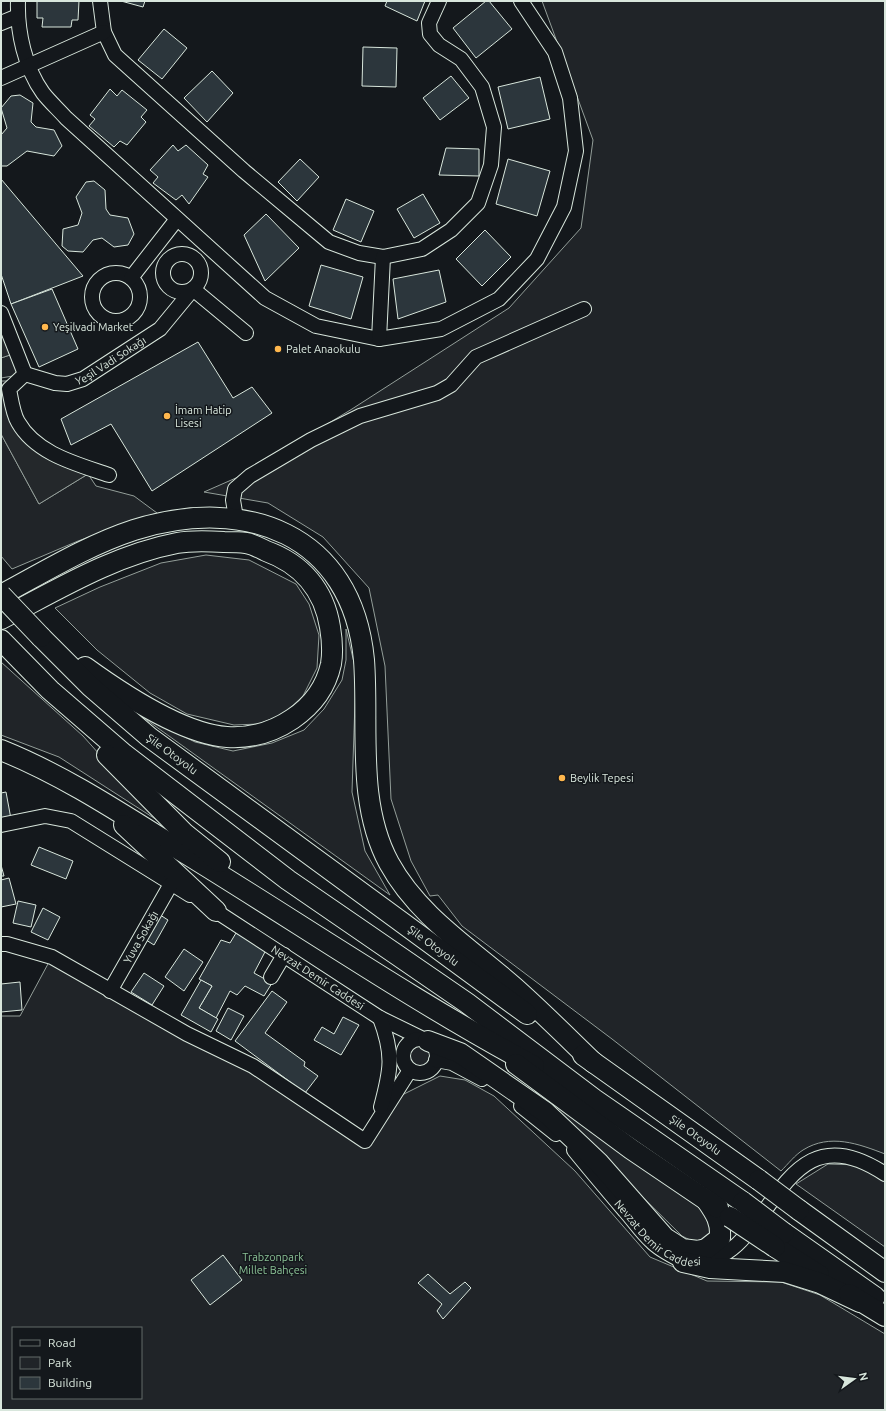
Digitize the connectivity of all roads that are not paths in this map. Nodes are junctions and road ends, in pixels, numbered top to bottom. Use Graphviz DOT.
graph roads {
  1 [pos="18,1"];
  2 [pos="100,1"];
  3 [pos="439,1"];
  4 [pos="521,1"];
  5 [pos="18,16"];
  6 [pos="1,23"];
  7 [pos="104,32"];
  8 [pos="28,65"];
  9 [pos="1,78"];
  10 [pos="177,219"];
  11 [pos="383,257"];
  12 [pos="131,278"];
  13 [pos="584,309"];
  14 [pos="1,313"];
  15 [pos="246,333"];
  16 [pos="379,338"];
  17 [pos="25,374"];
  18 [pos="109,476"];
  19 [pos="236,518"];
  20 [pos="1,595"];
  21 [pos="1,620"];
  22 [pos="41,637"];
  23 [pos="1,640"];
  24 [pos="50,690"];
  25 [pos="1,750"];
  26 [pos="91,795"];
  27 [pos="1,826"];
  28 [pos="171,884"];
  29 [pos="216,911"];
  30 [pos="284,915"];
  31 [pos="1,944"];
  32 [pos="284,955"];
  33 [pos="271,977"];
  34 [pos="110,991"];
  35 [pos="380,1018"];
  36 [pos="481,1038"];
  37 [pos="426,1040"];
  38 [pos="436,1060"];
  39 [pos="594,1063"];
  40 [pos="407,1065"];
  41 [pos="594,1099"];
  42 [pos="378,1121"];
  43 [pos="885,1174"];
  44 [pos="708,1201"];
  45 [pos="736,1210"];
  46 [pos="779,1240"];
  47 [pos="683,1262"];
  48 [pos="885,1272"];
  49 [pos="860,1302"];
  50 [pos="885,1304"];
  51 [pos="885,1316"];
  1 -- 5 [label="street"];
  2 -- 7 [label="street"];
  3 -- 11 [label="street"];
  4 -- 16 [label="street"];
  5 -- 6 [label="street"];
  5 -- 8 [label="street"];
  7 -- 8 [label="street"];
  7 -- 11 [label="street"];
  8 -- 9 [label="street"];
  8 -- 10 [label="street"];
  10 -- 12 [label="street"];
  10 -- 16 [label="street"];
  11 -- 16 [label="street"];
  13 -- 19 [label="street"];
  14 -- 17 [label="street"];
  15 -- 17 [label="street, Yeşil Vadi Sokağı"];
  17 -- 18 [label="street"];
  19 -- 20 [label="highway"];
  19 -- 39 [label="highway"];
  20 -- 22 [label="highway, Şile Otoyolu, bridge"];
  21 -- 22 [label="highway"];
  22 -- 39 [label="highway, Şile Otoyolu"];
  23 -- 24 [label="highway"];
  24 -- 30 [label="highway"];
  24 -- 41 [label="highway"];
  25 -- 26 [label="highway"];
  26 -- 29 [label="highway"];
  26 -- 30 [label="highway"];
  27 -- 28 [label="street, Nevzat Demir Caddesi"];
  28 -- 29 [label="street, Nevzat Demir Caddesi"];
  28 -- 34 [label="street, Yuva Sokağı"];
  29 -- 32 [label="street, Nevzat Demir Caddesi"];
  30 -- 36 [label="highway"];
  31 -- 34 [label="street"];
  32 -- 33 [label="street"];
  32 -- 35 [label="street, Nevzat Demir Caddesi"];
  34 -- 42 [label="street"];
  35 -- 37 [label="street, Nevzat Demir Caddesi"];
  35 -- 40 [label="street"];
  35 -- 42 [label="street"];
  36 -- 41 [label="highway"];
  36 -- 44 [label="highway"];
  37 -- 38 [label="street"];
  37 -- 40 [label="street"];
  37 -- 44 [label="highway"];
  38 -- 40 [label="street"];
  38 -- 47 [label="street, Nevzat Demir Caddesi"];
  39 -- 48 [label="highway, Şile Otoyolu, bridge"];
  40 -- 42 [label="street"];
  41 -- 45 [label="highway"];
  43 -- 47 [label="street, Nevzat Demir Caddesi"];
  44 -- 45 [label="highway"];
  45 -- 46 [label="highway, bridge"];
  46 -- 49 [label="highway"];
  46 -- 50 [label="highway"];
  47 -- 49 [label="highway"];
  49 -- 51 [label="highway"];
}
